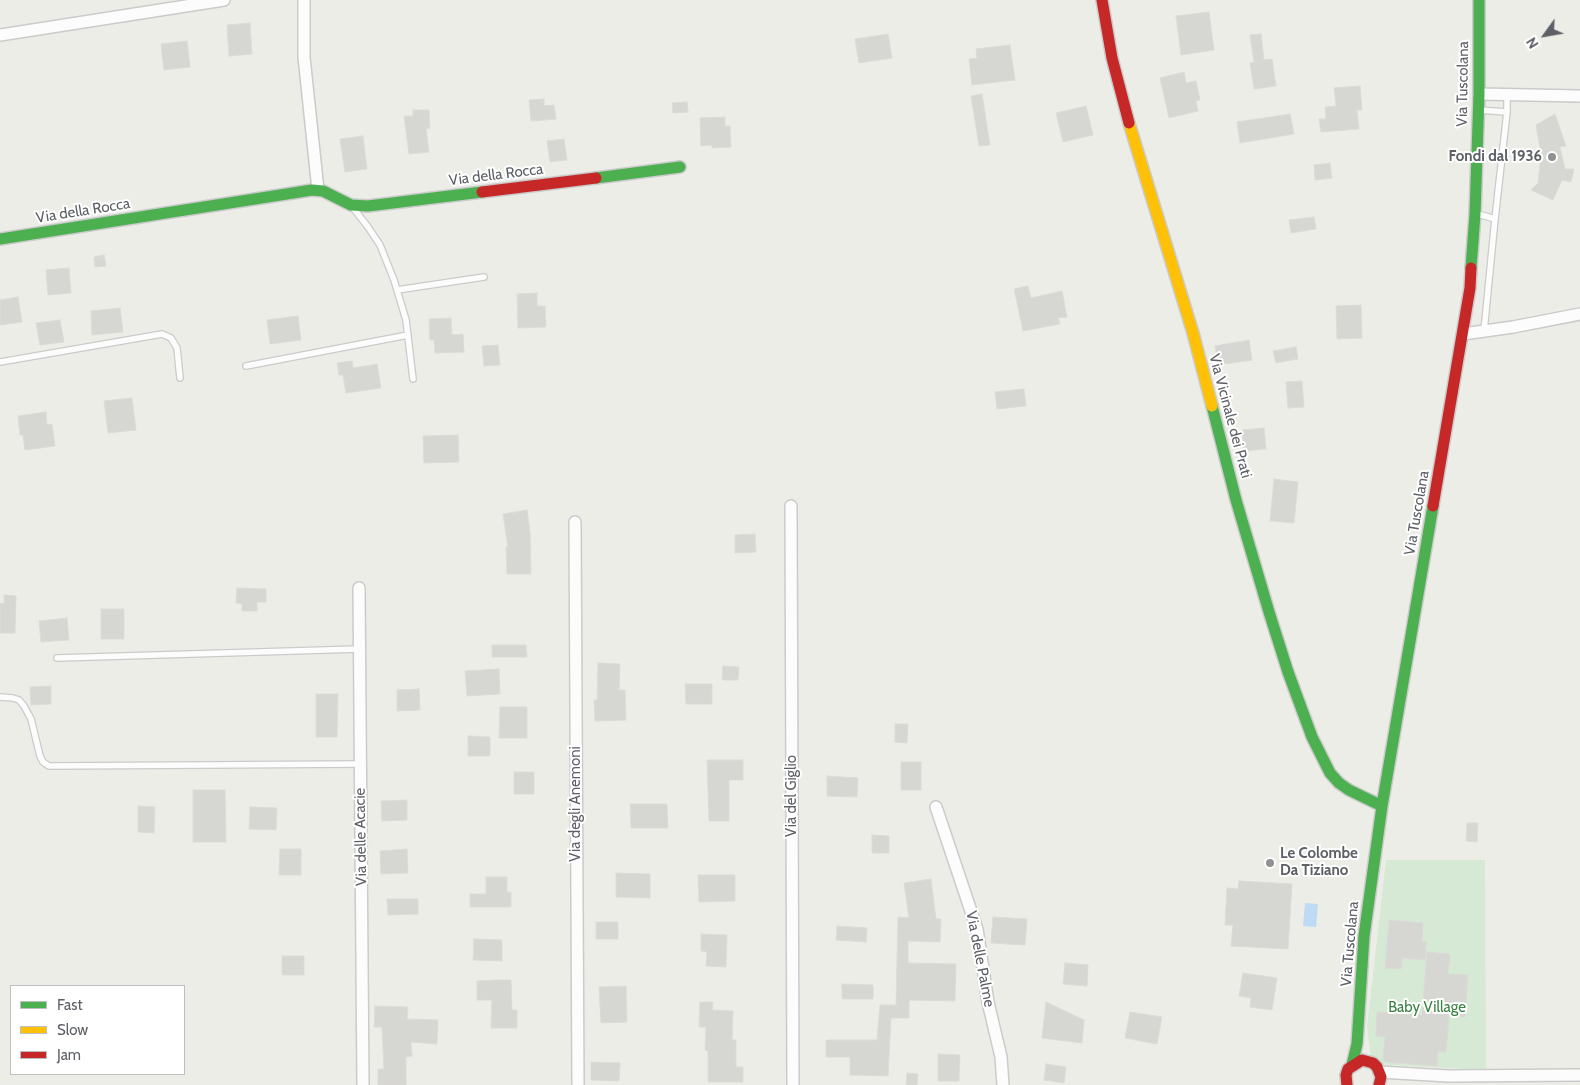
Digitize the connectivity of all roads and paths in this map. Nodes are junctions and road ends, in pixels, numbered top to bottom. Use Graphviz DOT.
graph roads {
  1 [pos="224,0"];
  2 [pos="304,0"];
  3 [pos="1102,0"];
  4 [pos="1479,0"];
  5 [pos="0,35"];
  6 [pos="1479,94"];
  7 [pos="1507,94"];
  8 [pos="1580,96"];
  9 [pos="1478,110"];
  10 [pos="1507,112"];
  11 [pos="680,167"];
  12 [pos="318,190"];
  13 [pos="351,205"];
  14 [pos="1475,214"];
  15 [pos="1495,219"];
  16 [pos="0,239"];
  17 [pos="484,277"];
  18 [pos="397,290"];
  19 [pos="1580,314"];
  20 [pos="1484,331"];
  21 [pos="1463,334"];
  22 [pos="408,335"];
  23 [pos="0,362"];
  24 [pos="246,366"];
  25 [pos="180,378"];
  26 [pos="413,379"];
  27 [pos="790,506"];
  28 [pos="575,522"];
  29 [pos="359,588"];
  30 [pos="359,649"];
  31 [pos="56,658"];
  32 [pos="0,697"];
  33 [pos="360,764"];
  34 [pos="1382,806"];
  35 [pos="936,807"];
  36 [pos="1358,1029"];
  37 [pos="1352,1064"];
  38 [pos="1376,1067"];
  39 [pos="1413,1075"];
  40 [pos="1580,1075"];
  41 [pos="363,1085"];
  42 [pos="578,1085"];
  43 [pos="793,1085"];
  44 [pos="1003,1085"];
  45 [pos="1347,1085"];
  46 [pos="1379,1085"];
  47 [pos="1384,1085"];
  1 -- 5 [label="street"];
  2 -- 12 [label="street"];
  3 -- 34 [label="street, Via Vicinale dei Prati"];
  4 -- 6 [label="street, Via Tuscolana"];
  6 -- 7 [label="street"];
  6 -- 9 [label="street, Via Tuscolana"];
  7 -- 8 [label="street"];
  7 -- 10 [label="lane"];
  9 -- 10 [label="lane"];
  9 -- 14 [label="street, Via Tuscolana"];
  10 -- 15 [label="lane"];
  11 -- 13 [label="street, Via della Rocca"];
  12 -- 13 [label="street, Via della Rocca"];
  12 -- 16 [label="street, Via della Rocca"];
  13 -- 18 [label="lane"];
  14 -- 15 [label="lane"];
  14 -- 21 [label="street, Via Tuscolana"];
  15 -- 20 [label="lane"];
  17 -- 18 [label="lane"];
  18 -- 22 [label="lane"];
  19 -- 20 [label="street"];
  20 -- 21 [label="street"];
  21 -- 34 [label="street, Via Tuscolana"];
  22 -- 24 [label="lane"];
  22 -- 26 [label="lane"];
  23 -- 25 [label="lane"];
  27 -- 43 [label="street, Via del Giglio"];
  28 -- 42 [label="street, Via degli Anemoni"];
  29 -- 30 [label="street, Via delle Acacie"];
  30 -- 31 [label="lane"];
  30 -- 33 [label="street, Via delle Acacie"];
  32 -- 33 [label="lane"];
  33 -- 41 [label="street, Via delle Acacie"];
  34 -- 36 [label="street, Via Tuscolana"];
  35 -- 44 [label="street, Via delle Palme"];
  36 -- 37 [label="street, Via Tuscolana"];
  36 -- 38 [label="street, Via Tuscolana"];
  37 -- 38 [label="street"];
  37 -- 45 [label="street, Via Tuscolana"];
  38 -- 39 [label="street"];
  38 -- 46 [label="street"];
  39 -- 40 [label="street"];
  39 -- 47 [label="street"];
}
